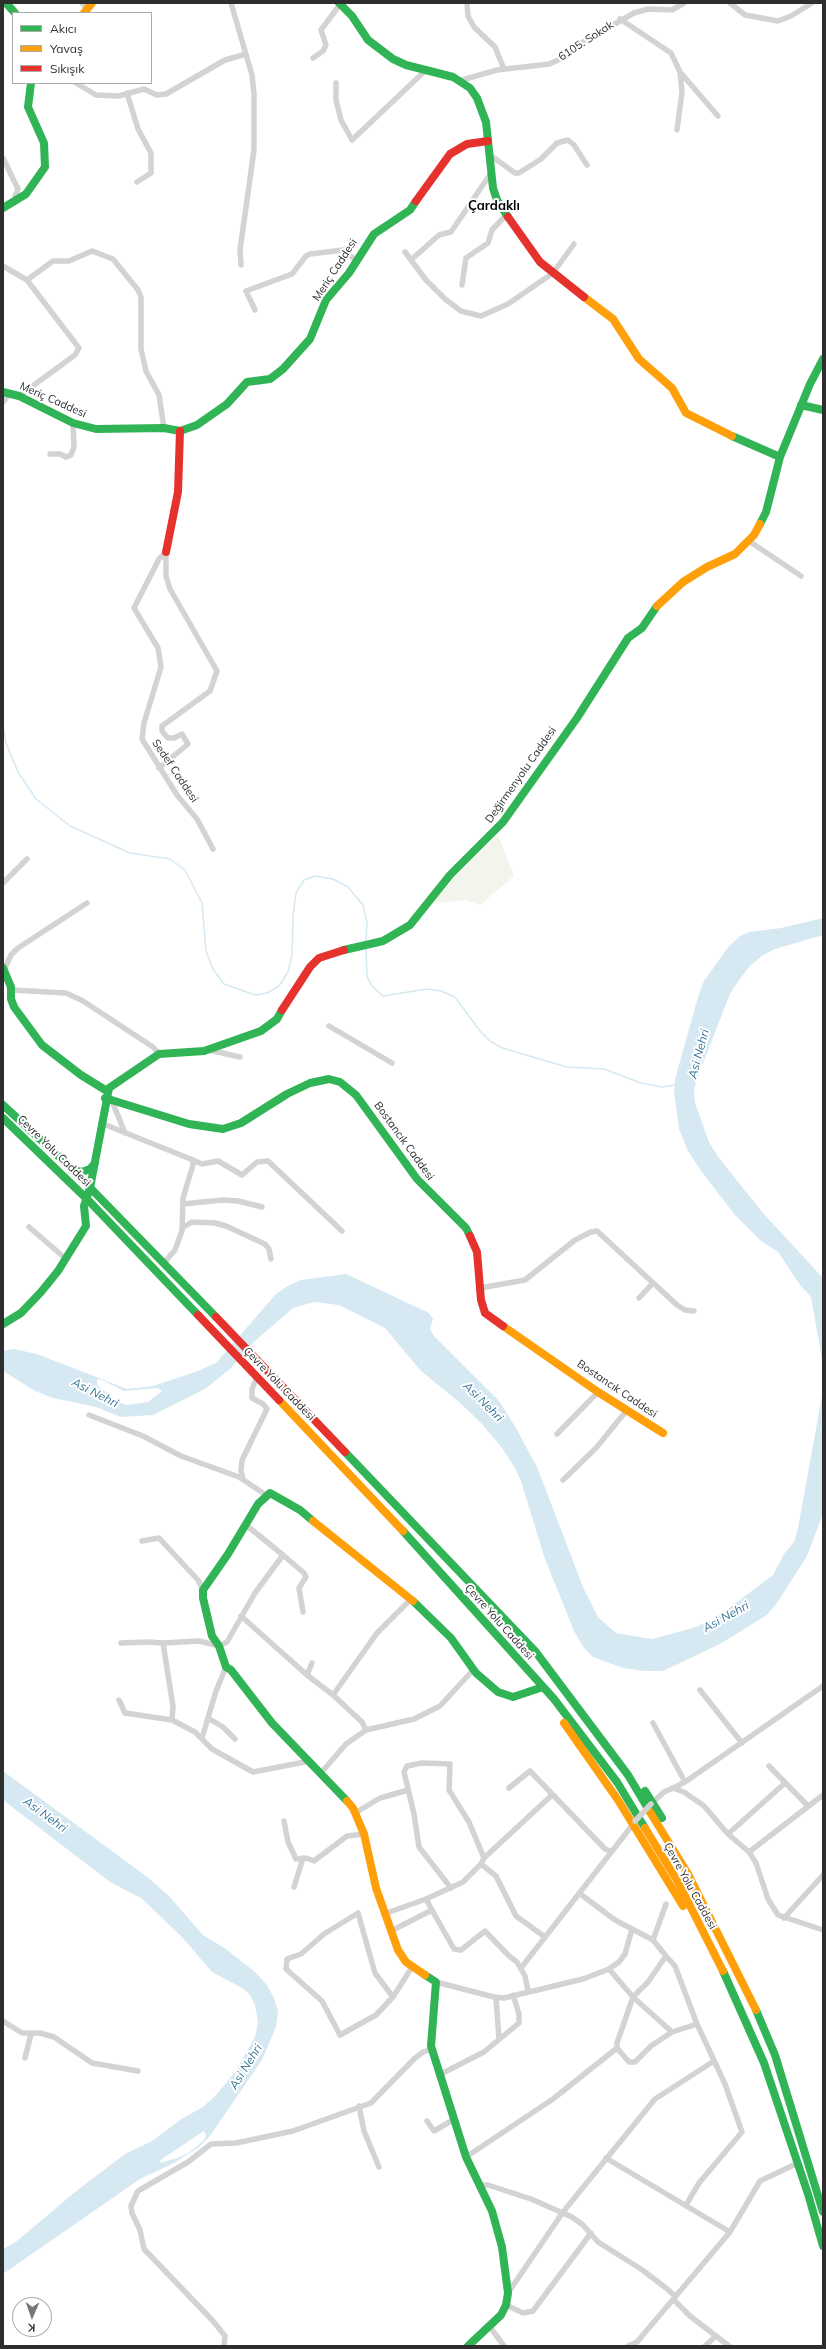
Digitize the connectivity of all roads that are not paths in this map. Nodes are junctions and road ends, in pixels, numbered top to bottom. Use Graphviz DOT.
graph roads {
  1 [pos="6,3"];
  2 [pos="231,3"];
  3 [pos="340,3"];
  4 [pos="467,3"];
  5 [pos="684,3"];
  6 [pos="730,3"];
  7 [pos="812,3"];
  8 [pos="14,12"];
  9 [pos="620,19"];
  10 [pos="246,54"];
  11 [pos="313,58"];
  12 [pos="504,69"];
  13 [pos="426,70"];
  14 [pos="680,72"];
  15 [pos="462,80"];
  16 [pos="336,83"];
  17 [pos="31,84"];
  18 [pos="78,84"];
  19 [pos="126,93"];
  20 [pos="718,116"];
  21 [pos="677,130"];
  22 [pos="488,141"];
  23 [pos="490,155"];
  24 [pos="3,158"];
  25 [pos="587,165"];
  26 [pos="491,172"];
  27 [pos="137,182"];
  28 [pos="16,201"];
  29 [pos="3,208"];
  30 [pos="507,214"];
  31 [pos="574,244"];
  32 [pos="406,252"];
  33 [pos="411,260"];
  34 [pos="357,261"];
  35 [pos="241,265"];
  36 [pos="3,266"];
  37 [pos="553,273"];
  38 [pos="27,280"];
  39 [pos="462,285"];
  40 [pos="255,310"];
  41 [pos="823,359"];
  42 [pos="6,392"];
  43 [pos="19,396"];
  44 [pos="3,402"];
  45 [pos="801,405"];
  46 [pos="823,410"];
  47 [pos="73,423"];
  48 [pos="164,428"];
  49 [pos="180,431"];
  50 [pos="50,454"];
  51 [pos="780,457"];
  52 [pos="749,541"];
  53 [pos="166,552"];
  54 [pos="801,576"];
  55 [pos="159,768"];
  56 [pos="213,849"];
  57 [pos="27,859"];
  58 [pos="3,883"];
  59 [pos="87,903"];
  60 [pos="4,969"];
  61 [pos="11,990"];
  62 [pos="329,1026"];
  63 [pos="209,1050"];
  64 [pos="160,1054"];
  65 [pos="240,1057"];
  66 [pos="392,1063"];
  67 [pos="108,1097"];
  68 [pos="3,1105"];
  69 [pos="3,1118"];
  70 [pos="102,1123"];
  71 [pos="125,1133"];
  72 [pos="193,1160"];
  73 [pos="95,1163"];
  74 [pos="71,1170"];
  75 [pos="90,1188"];
  76 [pos="86,1198"];
  77 [pos="183,1204"];
  78 [pos="262,1207"];
  79 [pos="29,1227"];
  80 [pos="182,1228"];
  81 [pos="342,1231"];
  82 [pos="66,1259"];
  83 [pos="271,1259"];
  84 [pos="164,1263"];
  85 [pos="652,1284"];
  86 [pos="480,1288"];
  87 [pos="639,1298"];
  88 [pos="694,1311"];
  89 [pos="4,1322"];
  90 [pos="257,1376"];
  91 [pos="598,1392"];
  92 [pos="627,1410"];
  93 [pos="88,1416"];
  94 [pos="663,1433"];
  95 [pos="557,1434"];
  96 [pos="243,1479"];
  97 [pos="563,1480"];
  98 [pos="266,1495"];
  99 [pos="246,1525"];
  100 [pos="142,1541"];
  101 [pos="283,1555"];
  102 [pos="203,1590"];
  103 [pos="411,1599"];
  104 [pos="303,1612"];
  105 [pos="241,1616"];
  106 [pos="121,1643"];
  107 [pos="163,1643"];
  108 [pos="219,1646"];
  109 [pos="535,1651"];
  110 [pos="312,1663"];
  111 [pos="226,1667"];
  112 [pos="474,1669"];
  113 [pos="307,1674"];
  114 [pos="823,1686"];
  115 [pos="543,1687"];
  116 [pos="700,1690"];
  117 [pos="333,1695"];
  118 [pos="119,1700"];
  119 [pos="208,1718"];
  120 [pos="172,1720"];
  121 [pos="652,1723"];
  122 [pos="366,1730"];
  123 [pos="202,1738"];
  124 [pos="235,1739"];
  125 [pos="742,1743"];
  126 [pos="310,1761"];
  127 [pos="769,1766"];
  128 [pos="321,1773"];
  129 [pos="685,1782"];
  130 [pos="785,1783"];
  131 [pos="509,1788"];
  132 [pos="673,1788"];
  133 [pos="408,1790"];
  134 [pos="552,1795"];
  135 [pos="823,1795"];
  136 [pos="652,1803"];
  137 [pos="808,1806"];
  138 [pos="355,1813"];
  139 [pos="284,1821"];
  140 [pos="634,1823"];
  141 [pos="364,1834"];
  142 [pos="728,1834"];
  143 [pos="610,1851"];
  144 [pos="749,1852"];
  145 [pos="303,1858"];
  146 [pos="483,1861"];
  147 [pos="823,1875"];
  148 [pos="294,1887"];
  149 [pos="451,1888"];
  150 [pos="579,1894"];
  151 [pos="426,1899"];
  152 [pos="666,1904"];
  153 [pos="432,1910"];
  154 [pos="384,1914"];
  155 [pos="784,1918"];
  156 [pos="632,1929"];
  157 [pos="823,1930"];
  158 [pos="391,1931"];
  159 [pos="545,1937"];
  160 [pos="654,1940"];
  161 [pos="711,1947"];
  162 [pos="666,1956"];
  163 [pos="734,1965"];
  164 [pos="412,1967"];
  165 [pos="521,1968"];
  166 [pos="609,1969"];
  167 [pos="436,1982"];
  168 [pos="528,1991"];
  169 [pos="513,1995"];
  170 [pos="393,1997"];
  171 [pos="632,1997"];
  172 [pos="496,1998"];
  173 [pos="3,2021"];
  174 [pos="697,2024"];
  175 [pos="672,2032"];
  176 [pos="30,2034"];
  177 [pos="499,2039"];
  178 [pos="617,2048"];
  179 [pos="432,2049"];
  180 [pos="25,2058"];
  181 [pos="714,2061"];
  182 [pos="138,2071"];
  183 [pos="439,2075"];
  184 [pos="358,2106"];
  185 [pos="453,2120"];
  186 [pos="427,2121"];
  187 [pos="466,2156"];
  188 [pos="606,2158"];
  189 [pos="798,2163"];
  190 [pos="380,2167"];
  191 [pos="480,2185"];
  192 [pos="686,2205"];
  193 [pos="563,2212"];
  194 [pos="823,2212"];
  195 [pos="730,2232"];
  196 [pos="591,2233"];
  197 [pos="823,2246"];
  198 [pos="508,2293"];
  199 [pos="674,2300"];
  200 [pos="506,2305"];
  201 [pos="490,2327"];
  202 [pos="716,2336"];
  203 [pos="224,2346"];
  204 [pos="468,2346"];
  205 [pos="504,2346"];
  206 [pos="628,2346"];
  207 [pos="705,2346"];
  208 [pos="729,2346"];
  1 -- 8 [label="main road"];
  2 -- 10 [label="street"];
  3 -- 11 [label="street"];
  3 -- 13 [label="main road"];
  4 -- 12 [label="street"];
  5 -- 9 [label="street, 6105. Sokak"];
  6 -- 7 [label="street"];
  9 -- 12 [label="street, 6105. Sokak"];
  9 -- 14 [label="street"];
  10 -- 19 [label="street"];
  10 -- 35 [label="street"];
  12 -- 15 [label="street, 6105. Sokak"];
  13 -- 15 [label="main road"];
  13 -- 16 [label="street"];
  14 -- 20 [label="street"];
  14 -- 21 [label="street"];
  15 -- 22 [label="main road"];
  17 -- 28 [label="main road"];
  18 -- 19 [label="street"];
  19 -- 27 [label="street"];
  22 -- 23 [label="main road"];
  22 -- 34 [label="main road, Meriç Caddesi"];
  23 -- 25 [label="street"];
  23 -- 26 [label="main road"];
  24 -- 28 [label="street"];
  26 -- 30 [label="main road"];
  26 -- 33 [label="street"];
  28 -- 29 [label="main road"];
  30 -- 37 [label="main road"];
  30 -- 39 [label="street"];
  31 -- 37 [label="street"];
  32 -- 33 [label="street"];
  33 -- 37 [label="street"];
  34 -- 40 [label="street"];
  34 -- 49 [label="main road, Meriç Caddesi"];
  36 -- 38 [label="street"];
  37 -- 51 [label="main road"];
  38 -- 43 [label="street"];
  38 -- 48 [label="street"];
  41 -- 45 [label="main road, Değirmenyolu Caddesi"];
  42 -- 43 [label="main road, Meriç Caddesi"];
  42 -- 44 [label="street"];
  43 -- 47 [label="main road, Meriç Caddesi"];
  45 -- 46 [label="main road"];
  45 -- 51 [label="main road, Değirmenyolu Caddesi"];
  47 -- 48 [label="main road, Meriç Caddesi"];
  47 -- 50 [label="street"];
  48 -- 49 [label="main road, Meriç Caddesi"];
  49 -- 53 [label="main road, Sedef Caddesi"];
  51 -- 52 [label="main road, Değirmenyolu Caddesi"];
  52 -- 54 [label="street"];
  52 -- 63 [label="main road, Değirmenyolu Caddesi"];
  53 -- 55 [label="street, Sedef Caddesi"];
  53 -- 55 [label="street"];
  55 -- 56 [label="street, Sedef Caddesi"];
  57 -- 58 [label="street"];
  59 -- 60 [label="street"];
  60 -- 61 [label="main road, Bostancık Caddesi"];
  61 -- 64 [label="street"];
  61 -- 67 [label="main road, Bostancık Caddesi"];
  62 -- 66 [label="street"];
  63 -- 64 [label="main road, Değirmenyolu Caddesi"];
  63 -- 65 [label="street"];
  64 -- 67 [label="main road, Değirmenyolu Caddesi"];
  67 -- 70 [label="main road"];
  67 -- 71 [label="street"];
  67 -- 86 [label="main road, Bostancık Caddesi"];
  68 -- 74 [label="main road, Çevre Yolu Caddesi"];
  69 -- 76 [label="main road, Çevre Yolu Caddesi"];
  70 -- 71 [label="street"];
  70 -- 73 [label="main road"];
  71 -- 72 [label="street"];
  72 -- 77 [label="street"];
  72 -- 81 [label="street"];
  73 -- 74 [label="main road"];
  73 -- 75 [label="main road"];
  74 -- 75 [label="main road, Çevre Yolu Caddesi"];
  75 -- 76 [label="main road"];
  75 -- 84 [label="main road, Çevre Yolu Caddesi"];
  76 -- 82 [label="main road"];
  76 -- 90 [label="main road, Çevre Yolu Caddesi"];
  77 -- 78 [label="street"];
  77 -- 80 [label="street"];
  79 -- 82 [label="street"];
  80 -- 83 [label="street"];
  80 -- 84 [label="street"];
  82 -- 89 [label="main road"];
  84 -- 109 [label="main road, Çevre Yolu Caddesi"];
  85 -- 86 [label="street"];
  85 -- 87 [label="street"];
  85 -- 88 [label="street"];
  86 -- 91 [label="main road, Bostancık Caddesi"];
  90 -- 96 [label="street"];
  90 -- 115 [label="main road, Çevre Yolu Caddesi"];
  91 -- 92 [label="main road, Bostancık Caddesi"];
  91 -- 95 [label="street"];
  92 -- 94 [label="main road, Bostancık Caddesi"];
  92 -- 97 [label="street"];
  93 -- 96 [label="street"];
  96 -- 98 [label="street"];
  98 -- 99 [label="main road"];
  98 -- 103 [label="main road"];
  99 -- 101 [label="street"];
  99 -- 102 [label="main road"];
  100 -- 102 [label="street"];
  101 -- 104 [label="street"];
  101 -- 105 [label="street"];
  102 -- 108 [label="main road"];
  103 -- 112 [label="main road"];
  103 -- 117 [label="street"];
  105 -- 108 [label="street"];
  105 -- 113 [label="street"];
  106 -- 107 [label="street"];
  107 -- 108 [label="street"];
  107 -- 120 [label="street"];
  108 -- 111 [label="main road"];
  109 -- 136 [label="main road"];
  109 -- 163 [label="main road, Çevre Yolu Caddesi"];
  110 -- 113 [label="street"];
  111 -- 119 [label="street"];
  111 -- 126 [label="main road"];
  112 -- 115 [label="main road"];
  112 -- 122 [label="street"];
  113 -- 117 [label="street"];
  114 -- 125 [label="street"];
  115 -- 140 [label="main road"];
  115 -- 161 [label="main road, Çevre Yolu Caddesi"];
  116 -- 125 [label="street"];
  117 -- 122 [label="street"];
  118 -- 120 [label="street"];
  119 -- 123 [label="street"];
  119 -- 124 [label="street"];
  120 -- 123 [label="street"];
  121 -- 129 [label="street"];
  122 -- 128 [label="street"];
  123 -- 126 [label="street"];
  125 -- 129 [label="street"];
  126 -- 128 [label="main road"];
  127 -- 130 [label="street"];
  128 -- 138 [label="main road"];
  129 -- 132 [label="street"];
  130 -- 137 [label="street"];
  130 -- 142 [label="street"];
  131 -- 134 [label="street"];
  132 -- 136 [label="street"];
  132 -- 142 [label="street"];
  133 -- 138 [label="street"];
  133 -- 146 [label="street"];
  133 -- 149 [label="street"];
  134 -- 143 [label="street"];
  134 -- 146 [label="street"];
  135 -- 137 [label="street"];
  136 -- 140 [label="street, bridge"];
  136 -- 163 [label="main road"];
  137 -- 144 [label="street"];
  138 -- 141 [label="main road"];
  139 -- 145 [label="street"];
  140 -- 143 [label="street"];
  140 -- 161 [label="main road"];
  141 -- 145 [label="street"];
  141 -- 154 [label="main road"];
  142 -- 144 [label="street"];
  143 -- 150 [label="street"];
  144 -- 155 [label="street"];
  145 -- 148 [label="street"];
  146 -- 149 [label="street"];
  146 -- 159 [label="street"];
  147 -- 155 [label="street"];
  149 -- 151 [label="street"];
  150 -- 156 [label="street"];
  150 -- 159 [label="street"];
  151 -- 153 [label="street"];
  151 -- 154 [label="street"];
  152 -- 160 [label="street"];
  153 -- 158 [label="street"];
  153 -- 165 [label="street"];
  154 -- 158 [label="main road"];
  155 -- 157 [label="street"];
  156 -- 160 [label="street"];
  156 -- 166 [label="street"];
  158 -- 164 [label="main road"];
  159 -- 165 [label="street"];
  160 -- 162 [label="street"];
  161 -- 189 [label="main road, Çevre Yolu Caddesi"];
  162 -- 171 [label="street"];
  162 -- 174 [label="street"];
  163 -- 194 [label="main road, Çevre Yolu Caddesi"];
  164 -- 167 [label="main road"];
  164 -- 170 [label="street"];
  165 -- 168 [label="street"];
  166 -- 168 [label="street"];
  166 -- 171 [label="street"];
  167 -- 172 [label="street"];
  167 -- 179 [label="main road"];
  168 -- 169 [label="street"];
  169 -- 172 [label="street"];
  169 -- 177 [label="street"];
  170 -- 170 [label="street"];
  171 -- 175 [label="street"];
  171 -- 178 [label="street"];
  172 -- 177 [label="street"];
  173 -- 176 [label="street"];
  174 -- 175 [label="street"];
  174 -- 181 [label="street"];
  175 -- 178 [label="street"];
  176 -- 180 [label="street"];
  176 -- 182 [label="street"];
  177 -- 183 [label="street"];
  178 -- 187 [label="street"];
  179 -- 183 [label="main road"];
  179 -- 184 [label="street"];
  181 -- 188 [label="street"];
  181 -- 192 [label="street"];
  183 -- 185 [label="main road"];
  184 -- 190 [label="street"];
  184 -- 203 [label="street"];
  185 -- 186 [label="street"];
  185 -- 187 [label="main road"];
  187 -- 191 [label="main road"];
  188 -- 192 [label="street"];
  188 -- 193 [label="street"];
  189 -- 195 [label="street"];
  189 -- 197 [label="main road, Çevre Yolu Caddesi"];
  191 -- 193 [label="street"];
  191 -- 198 [label="main road"];
  192 -- 195 [label="street"];
  193 -- 196 [label="street"];
  193 -- 198 [label="street"];
  195 -- 199 [label="street"];
  196 -- 199 [label="street"];
  196 -- 200 [label="street"];
  198 -- 200 [label="main road"];
  199 -- 202 [label="street"];
  199 -- 206 [label="street"];
  200 -- 201 [label="main road"];
  201 -- 204 [label="main road"];
  201 -- 205 [label="street"];
  202 -- 207 [label="street"];
  202 -- 208 [label="street"];
}
